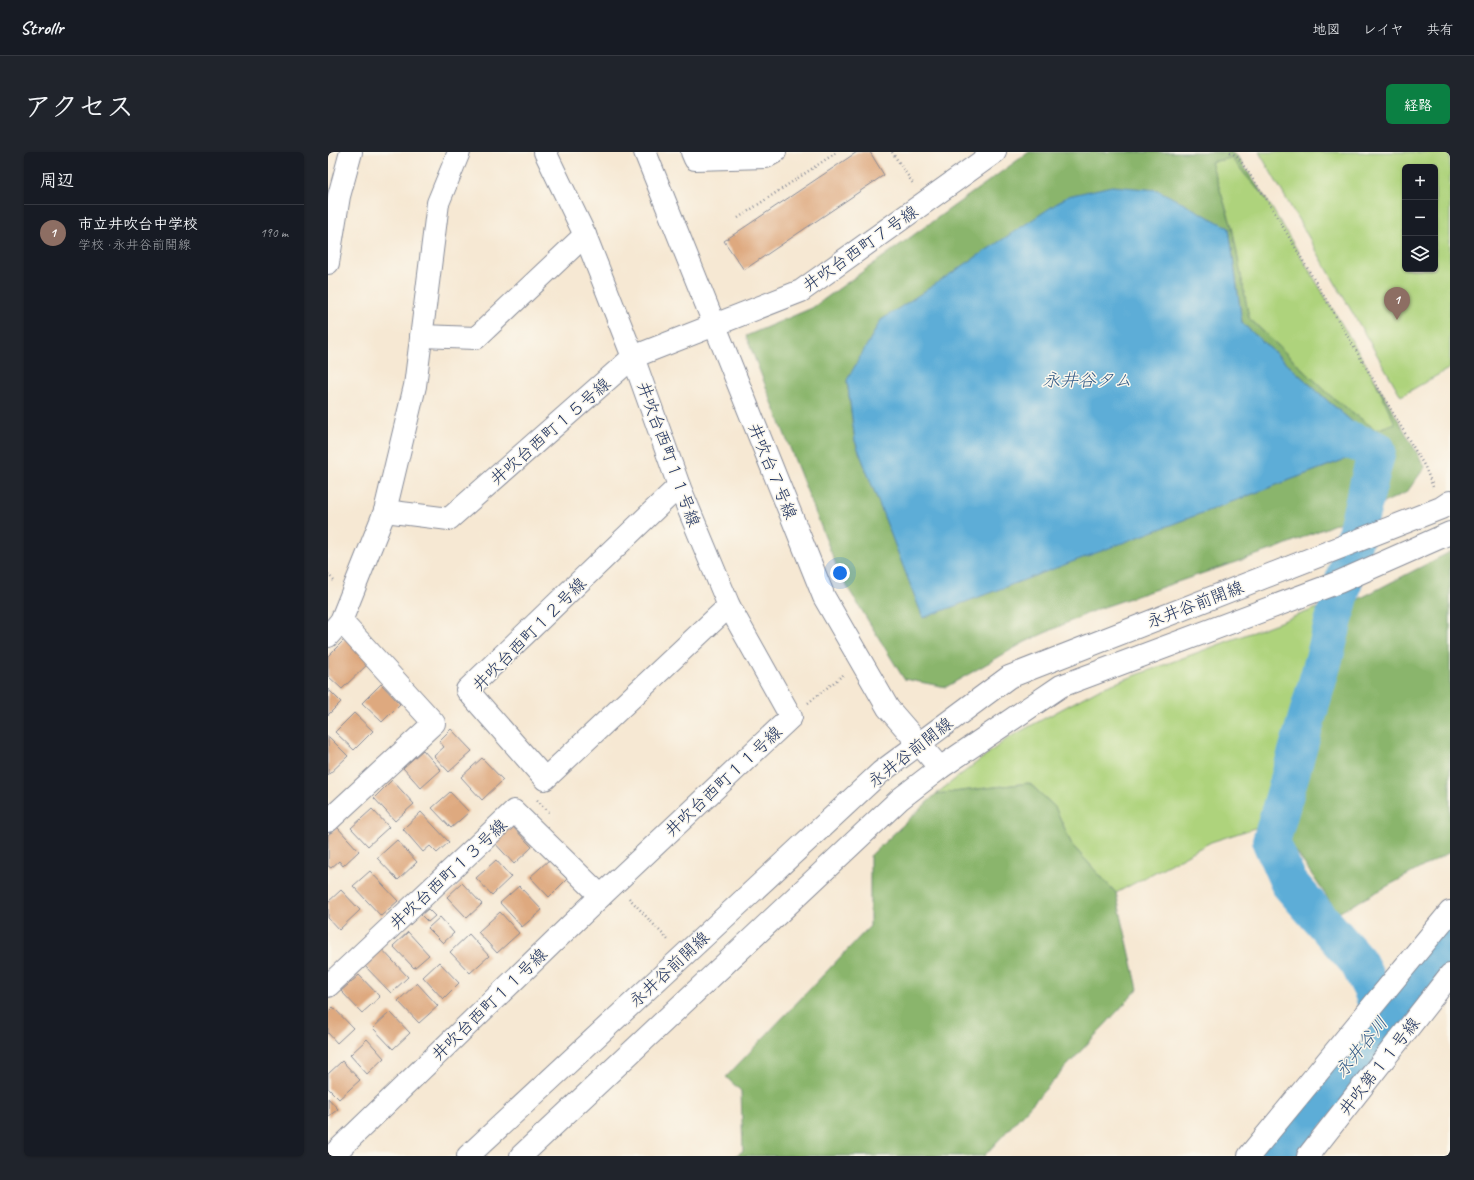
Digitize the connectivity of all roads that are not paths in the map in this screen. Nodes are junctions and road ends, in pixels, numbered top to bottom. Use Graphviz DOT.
graph roads {
  1 [pos="351,152"];
  2 [pos="459,152"];
  3 [pos="545,152"];
  4 [pos="645,152"];
  5 [pos="692,152"];
  6 [pos="775,152"];
  7 [pos="995,152"];
  8 [pos="585,235"];
  9 [pos="328,263"];
  10 [pos="715,326"];
  11 [pos="421,336"];
  12 [pos="633,357"];
  13 [pos="679,486"];
  14 [pos="1446,505"];
  15 [pos="385,511"];
  16 [pos="1450,533"];
  17 [pos="729,606"];
  18 [pos="334,629"];
  19 [pos="919,744"];
  20 [pos="940,768"];
  21 [pos="328,821"];
  22 [pos="608,890"];
  23 [pos="1450,912"];
  24 [pos="1450,975"];
  25 [pos="328,986"];
  26 [pos="332,1156"];
  27 [pos="468,1156"];
  28 [pos="521,1156"];
  29 [pos="1249,1156"];
  30 [pos="1308,1156"];
  1 -- 9 [label="street"];
  2 -- 11 [label="street"];
  3 -- 8 [label="street, 井吹台西町１１号線"];
  4 -- 10 [label="street, 井吹台７号線"];
  5 -- 6 [label="street"];
  7 -- 10 [label="street, 井吹台西町７号線"];
  8 -- 11 [label="street"];
  8 -- 12 [label="street, 井吹台西町１１号線"];
  10 -- 12 [label="street, 井吹台西町１５号線"];
  10 -- 19 [label="street, 井吹台７号線"];
  11 -- 15 [label="street"];
  12 -- 13 [label="street, 井吹台西町１１号線"];
  12 -- 15 [label="street, 井吹台西町１５号線"];
  13 -- 17 [label="street, 井吹台西町１１号線"];
  13 -- 17 [label="street, 井吹台西町１２号線"];
  14 -- 19 [label="street, 永井谷前開線"];
  15 -- 18 [label="street"];
  16 -- 20 [label="street, 永井谷前開線"];
  17 -- 22 [label="street, 井吹台西町１１号線"];
  18 -- 21 [label="street"];
  19 -- 20 [label="street, 井吹台７号線"];
  19 -- 27 [label="street, 永井谷前開線"];
  20 -- 28 [label="street, 永井谷前開線"];
  22 -- 25 [label="street, 井吹台西町１３号線"];
  22 -- 26 [label="street, 井吹台西町１１号線"];
  23 -- 29 [label="street"];
  24 -- 30 [label="street, 井吹第１１号線"];
}
